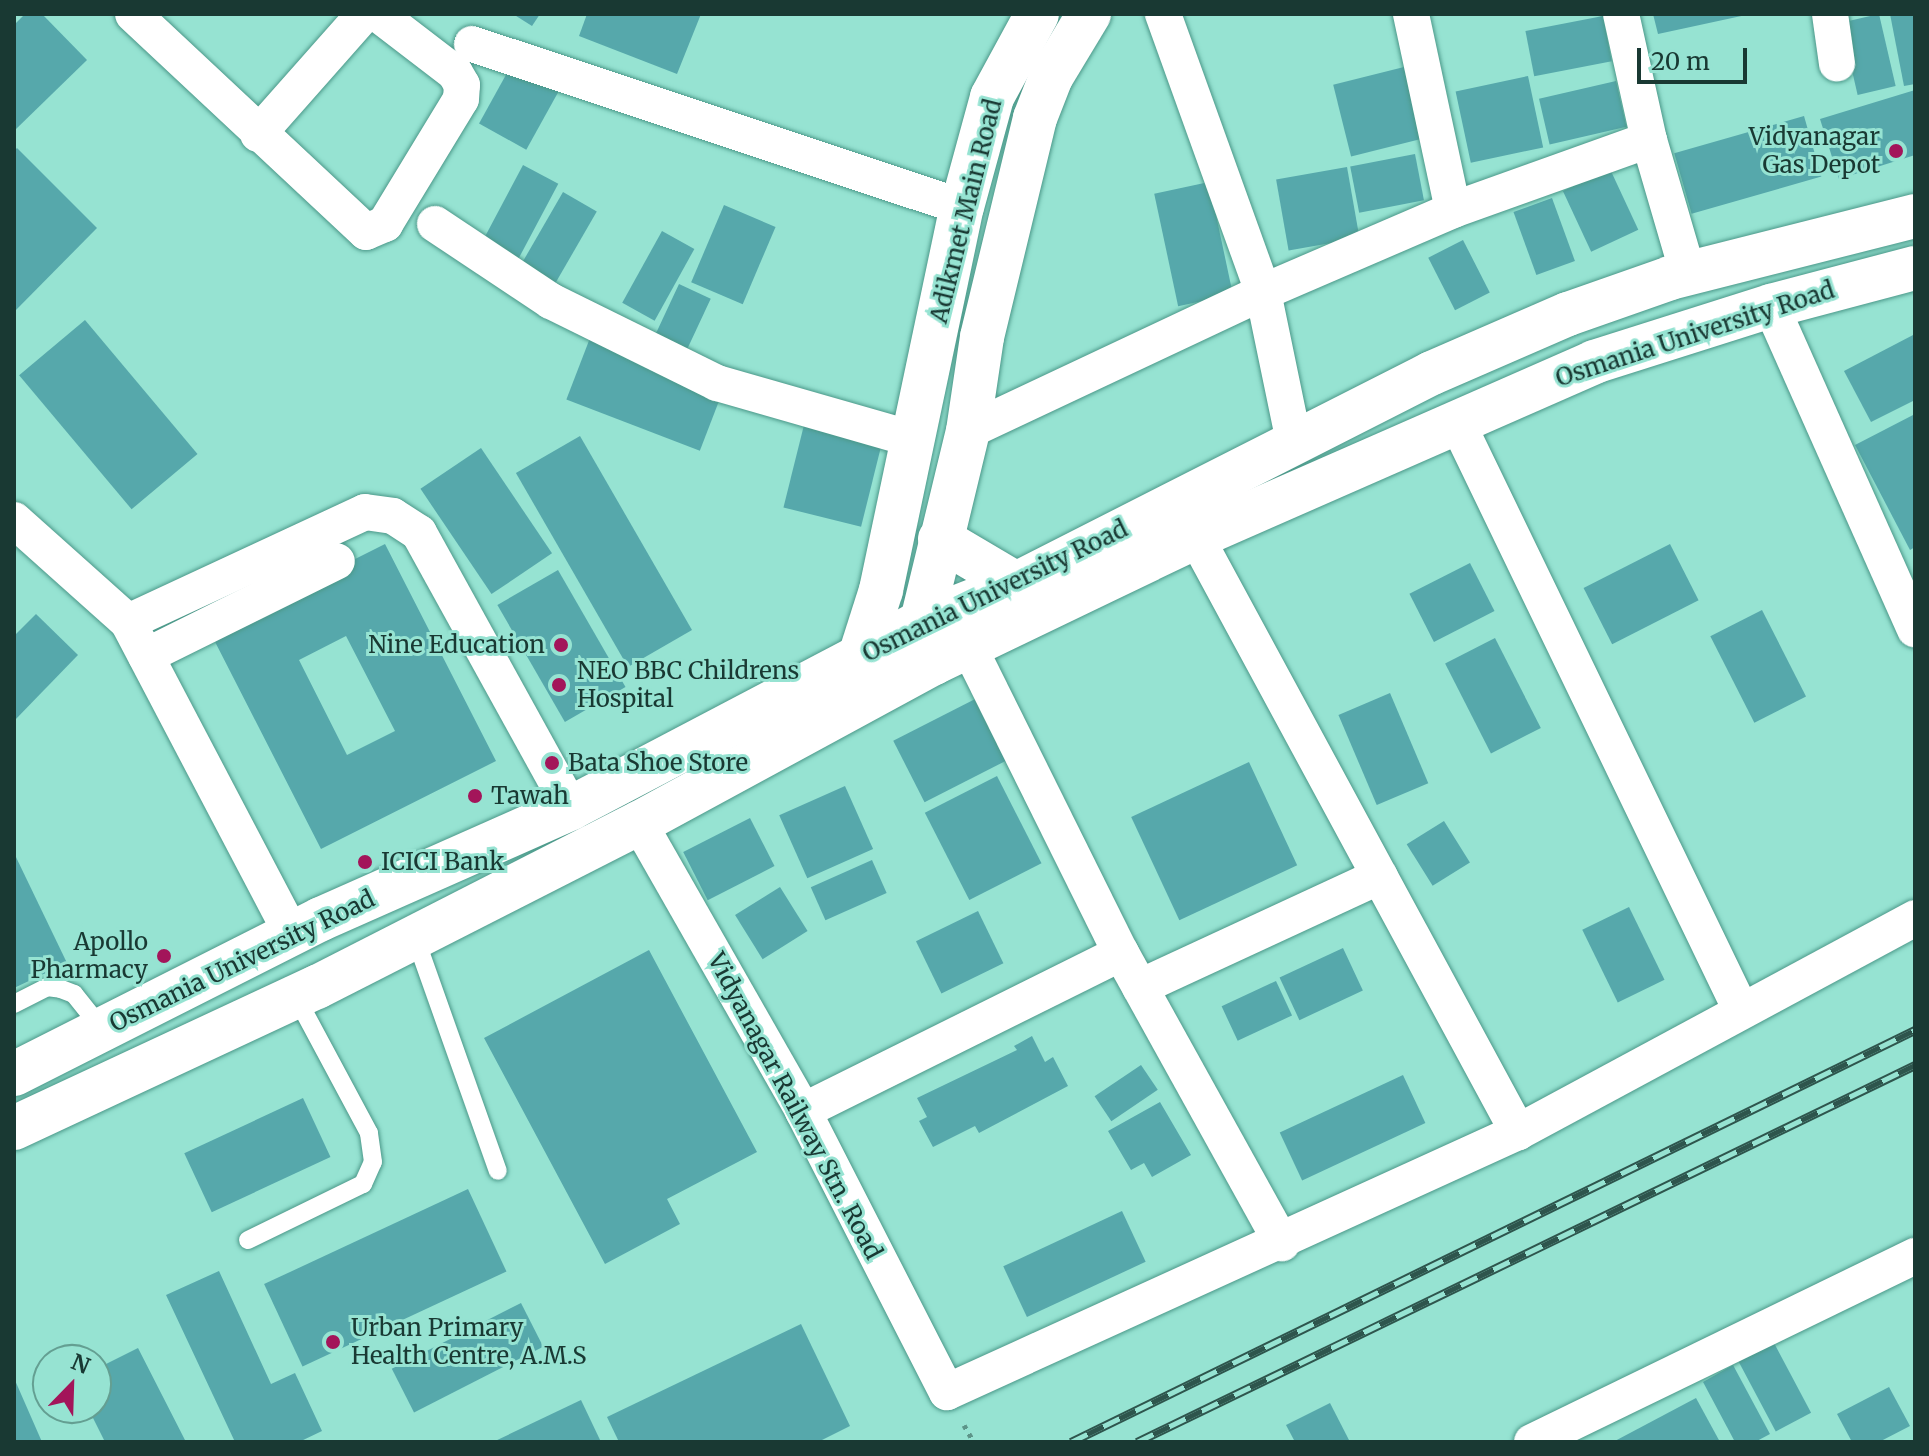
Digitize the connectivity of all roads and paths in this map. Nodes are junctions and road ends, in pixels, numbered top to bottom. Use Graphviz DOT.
graph roads {
  1 [pos="133,14"];
  2 [pos="364,14"];
  3 [pos="378,14"];
  4 [pos="1037,14"];
  5 [pos="1163,14"];
  6 [pos="1411,14"];
  7 [pos="1621,14"];
  8 [pos="1830,14"];
  9 [pos="1088,15"];
  10 [pos="472,44"];
  11 [pos="1837,64"];
  12 [pos="258,134"];
  13 [pos="1649,140"];
  14 [pos="962,207"];
  15 [pos="1453,210"];
  16 [pos="1915,216"];
  17 [pos="435,224"];
  18 [pos="1915,268"];
  19 [pos="1688,273"];
  20 [pos="1263,292"];
  21 [pos="1771,306"];
  22 [pos="1456,420"];
  23 [pos="968,431"];
  24 [pos="912,439"];
  25 [pos="1294,442"];
  26 [pos="14,520"];
  27 [pos="1196,537"];
  28 [pos="940,539"];
  29 [pos="337,561"];
  30 [pos="1016,584"];
  31 [pos="1906,584"];
  32 [pos="937,615"];
  33 [pos="128,622"];
  34 [pos="1915,629"];
  35 [pos="146,656"];
  36 [pos="951,657"];
  37 [pos="868,675"];
  38 [pos="571,808"];
  39 [pos="639,823"];
  40 [pos="1380,876"];
  41 [pos="1915,918"];
  42 [pos="292,934"];
  43 [pos="415,937"];
  44 [pos="1121,953"];
  45 [pos="1140,987"];
  46 [pos="296,997"];
  47 [pos="14,1004"];
  48 [pos="1741,1010"];
  49 [pos="102,1029"];
  50 [pos="14,1074"];
  51 [pos="803,1111"];
  52 [pos="14,1128"];
  53 [pos="1518,1132"];
  54 [pos="498,1171"];
  55 [pos="248,1240"];
  56 [pos="1282,1243"];
  57 [pos="1915,1256"];
  58 [pos="967,1430"];
  59 [pos="974,1442"];
  60 [pos="1532,1442"];
  1 -- 12 [label="street"];
  2 -- 12 [label="street"];
  3 -- 12 [label="street"];
  4 -- 14 [label="main road, Adikmet Main Road"];
  5 -- 20 [label="street"];
  6 -- 15 [label="street"];
  7 -- 13 [label="street"];
  8 -- 11 [label="street"];
  9 -- 23 [label="main road"];
  10 -- 14 [label="street"];
  13 -- 15 [label="street"];
  13 -- 19 [label="street"];
  14 -- 24 [label="main road, Adikmet Main Road"];
  15 -- 20 [label="street"];
  16 -- 19 [label="main road, Osmania University Road"];
  17 -- 24 [label="street"];
  18 -- 21 [label="main road, Osmania University Road"];
  19 -- 25 [label="main road, Osmania University Road"];
  20 -- 23 [label="street"];
  20 -- 25 [label="street"];
  21 -- 22 [label="main road, Osmania University Road"];
  21 -- 31 [label="street"];
  22 -- 27 [label="main road, Osmania University Road"];
  22 -- 48 [label="street"];
  23 -- 28 [label="main road"];
  24 -- 37 [label="main road, Adikmet Main Road"];
  25 -- 30 [label="main road, Osmania University Road"];
  26 -- 33 [label="street"];
  27 -- 36 [label="main road, Osmania University Road"];
  27 -- 40 [label="street"];
  28 -- 30 [label="main road"];
  28 -- 32 [label="main road"];
  29 -- 35 [label="street"];
  30 -- 32 [label="main road, Osmania University Road"];
  31 -- 34 [label="street"];
  32 -- 36 [label="main road"];
  32 -- 37 [label="main road, Osmania University Road"];
  33 -- 35 [label="street"];
  33 -- 38 [label="street"];
  35 -- 42 [label="street"];
  36 -- 37 [label="main road, Osmania University Road"];
  36 -- 44 [label="street"];
  37 -- 38 [label="main road, Osmania University Road"];
  37 -- 39 [label="main road, Osmania University Road"];
  38 -- 42 [label="main road, Osmania University Road"];
  39 -- 43 [label="main road, Osmania University Road"];
  39 -- 51 [label="street, Vidyanagar Railway Stn. Road"];
  40 -- 45 [label="street"];
  40 -- 53 [label="street"];
  41 -- 48 [label="street"];
  42 -- 49 [label="main road, Osmania University Road"];
  43 -- 46 [label="main road, Osmania University Road"];
  43 -- 54 [label="lane"];
  44 -- 45 [label="street"];
  44 -- 51 [label="street"];
  45 -- 56 [label="street"];
  46 -- 52 [label="main road, Osmania University Road"];
  46 -- 55 [label="lane"];
  47 -- 49 [label="lane"];
  48 -- 53 [label="street"];
  49 -- 50 [label="main road, Osmania University Road"];
  51 -- 56 [label="street, Vidyanagar Railway Stn. Road"];
  53 -- 56 [label="street"];
  57 -- 60 [label="street"];
  58 -- 59 [label="path"];
}
